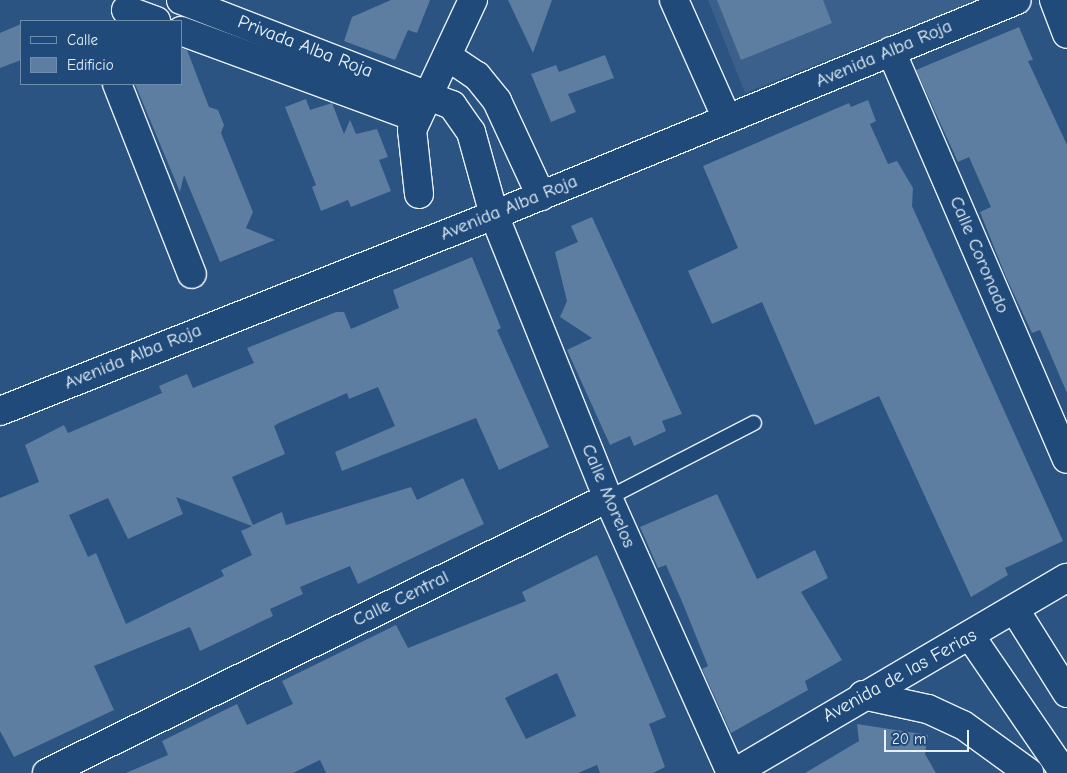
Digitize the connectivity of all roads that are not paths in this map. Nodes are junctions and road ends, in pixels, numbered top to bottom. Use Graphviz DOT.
graph roads {
  1 [pos="181,0"];
  2 [pos="473,0"];
  3 [pos="674,0"];
  4 [pos="1017,0"];
  5 [pos="1054,0"];
  6 [pos="124,10"];
  7 [pos="153,20"];
  8 [pos="182,31"];
  9 [pos="1067,34"];
  10 [pos="891,51"];
  11 [pos="448,56"];
  12 [pos="117,85"];
  13 [pos="430,93"];
  14 [pos="417,118"];
  15 [pos="727,119"];
  16 [pos="418,194"];
  17 [pos="541,196"];
  18 [pos="494,215"];
  19 [pos="192,274"];
  20 [pos="0,411"];
  21 [pos="754,423"];
  22 [pos="1067,459"];
  23 [pos="608,498"];
  24 [pos="1067,578"];
  25 [pos="1015,610"];
  26 [pos="971,638"];
  27 [pos="1067,693"];
  28 [pos="863,695"];
  29 [pos="47,773"];
  30 [pos="732,773"];
  31 [pos="1029,773"];
  32 [pos="1064,773"];
  1 -- 13 [label="street, Privada Alba Roja"];
  2 -- 11 [label="street"];
  3 -- 15 [label="street"];
  4 -- 10 [label="street, Avenida Alba Roja"];
  5 -- 9 [label="street"];
  6 -- 7 [label="street"];
  8 -- 14 [label="street, Privada Alba Roja"];
  10 -- 15 [label="street, Avenida Alba Roja"];
  10 -- 22 [label="street, Calle Coronado"];
  11 -- 13 [label="street"];
  11 -- 17 [label="street"];
  12 -- 19 [label="street"];
  13 -- 14 [label="street"];
  13 -- 18 [label="street, Privada Alba Roja"];
  14 -- 16 [label="street"];
  15 -- 17 [label="street, Avenida Alba Roja"];
  17 -- 18 [label="street, Avenida Alba Roja"];
  18 -- 20 [label="street, Avenida Alba Roja"];
  18 -- 23 [label="street, Calle Morelos"];
  21 -- 23 [label="lane, Calle Central"];
  23 -- 29 [label="street, Calle Central"];
  23 -- 30 [label="street, Calle Morelos"];
  24 -- 25 [label="street, Avenida de las Ferias"];
  25 -- 26 [label="street, Avenida de las Ferias"];
  25 -- 27 [label="street"];
  26 -- 28 [label="street, Avenida de las Ferias"];
  26 -- 32 [label="street"];
  28 -- 30 [label="street, Avenida de las Ferias"];
  28 -- 31 [label="street"];
}
